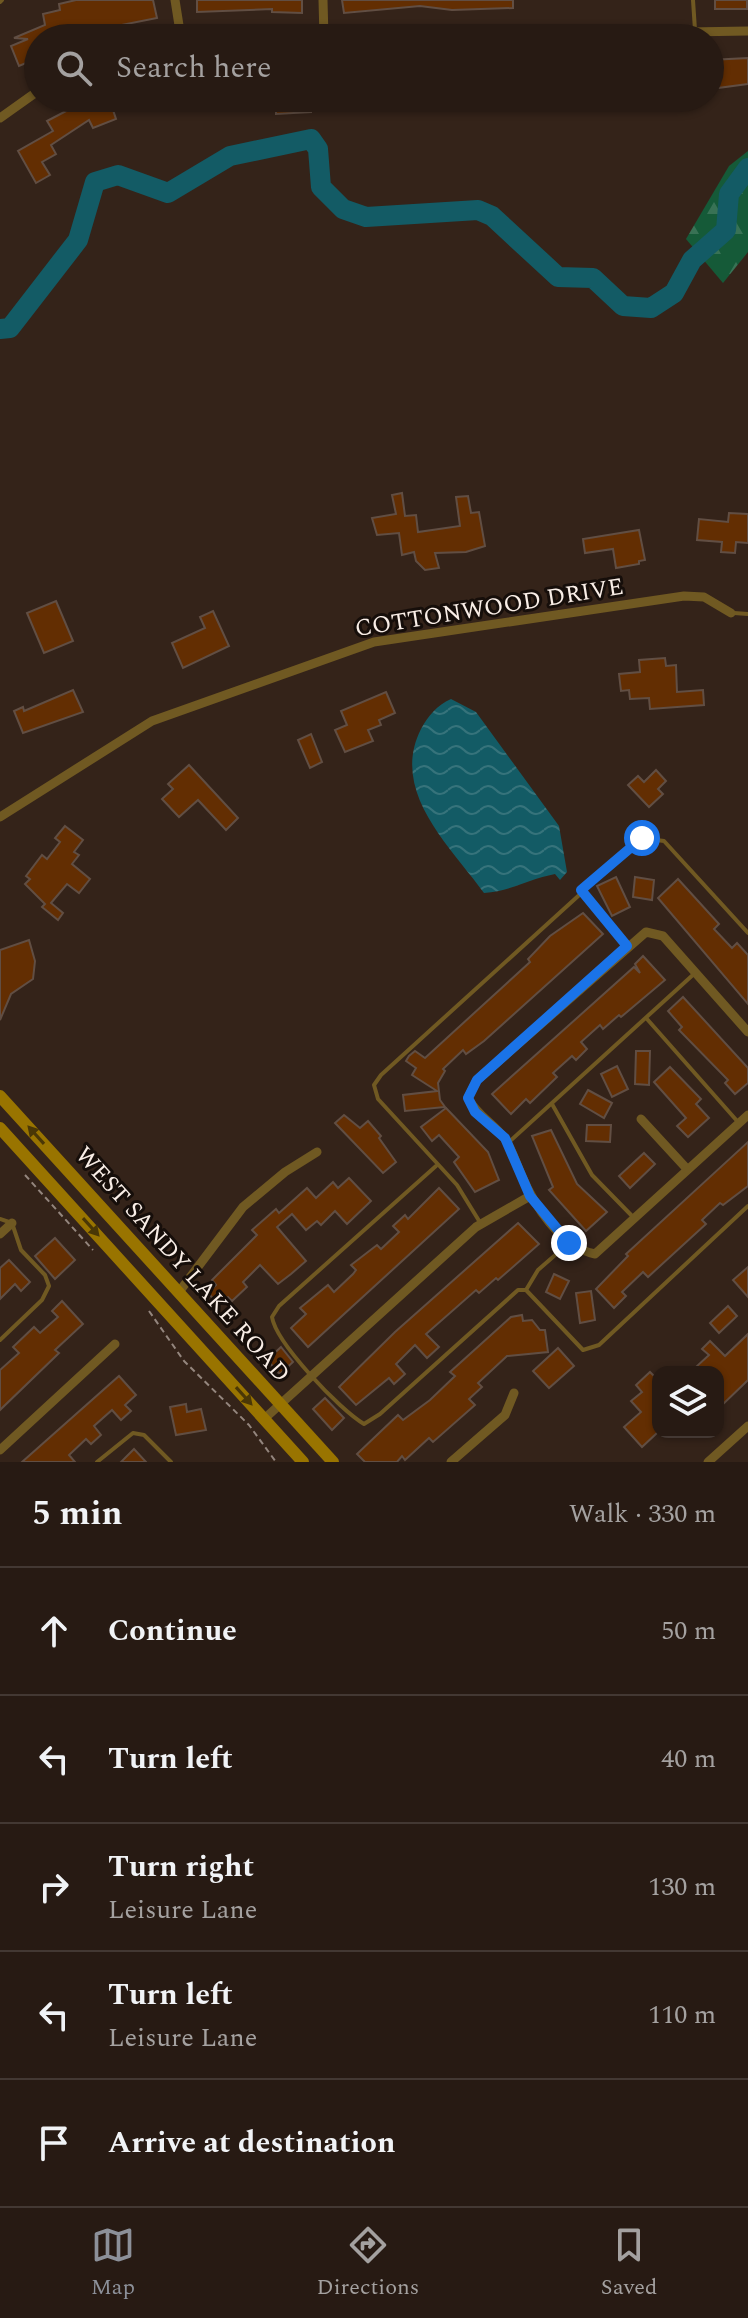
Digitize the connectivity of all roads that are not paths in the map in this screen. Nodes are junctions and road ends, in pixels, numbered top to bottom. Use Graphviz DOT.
graph roads {
  1 [pos="175,0"];
  2 [pos="323,0"];
  3 [pos="693,0"];
  4 [pos="179,24"];
  5 [pos="326,24"];
  6 [pos="694,24"];
  7 [pos="748,31"];
  8 [pos="724,32"];
  9 [pos="24,101"];
  10 [pos="0,118"];
  11 [pos="731,613"];
  12 [pos="748,614"];
  13 [pos="0,817"];
  14 [pos="581,890"];
  15 [pos="748,933"];
  16 [pos="627,946"];
  17 [pos="695,973"];
  18 [pos="647,1019"];
  19 [pos="748,1032"];
  20 [pos="0,1096"];
  21 [pos="552,1104"];
  22 [pos="748,1115"];
  23 [pos="641,1119"];
  24 [pos="739,1122"];
  25 [pos="0,1128"];
  26 [pos="507,1143"];
  27 [pos="317,1152"];
  28 [pos="436,1166"];
  29 [pos="687,1169"];
  30 [pos="530,1196"];
  31 [pos="748,1206"];
  32 [pos="634,1218"];
  33 [pos="0,1219"];
  34 [pos="12,1223"];
  35 [pos="481,1224"];
  36 [pos="0,1234"];
  37 [pos="569,1243"];
  38 [pos="526,1290"];
  39 [pos="179,1292"];
  40 [pos="0,1340"];
  41 [pos="115,1344"];
  42 [pos="314,1376"];
  43 [pos="514,1393"];
  44 [pos="280,1405"];
  45 [pos="264,1419"];
  46 [pos="748,1426"];
  47 [pos="0,1450"];
  48 [pos="97,1462"];
  49 [pos="171,1462"];
  50 [pos="303,1462"];
  51 [pos="333,1462"];
  52 [pos="451,1462"];
  53 [pos="708,1462"];
  1 -- 4 [label="street"];
  2 -- 5 [label="street"];
  3 -- 6 [label="lane"];
  7 -- 8 [label="street"];
  9 -- 10 [label="street"];
  11 -- 12 [label="lane"];
  11 -- 13 [label="street, COTTONWOOD DRIVE"];
  14 -- 15 [label="lane"];
  14 -- 16 [label="lane"];
  14 -- 28 [label="lane"];
  16 -- 17 [label="street"];
  16 -- 26 [label="street"];
  17 -- 18 [label="lane"];
  17 -- 19 [label="street"];
  18 -- 21 [label="lane"];
  18 -- 24 [label="lane"];
  39 -- 20 [label="main road, WEST SANDY LAKE ROAD, one-way"];
  21 -- 26 [label="lane"];
  21 -- 32 [label="lane"];
  22 -- 24 [label="street"];
  23 -- 29 [label="street"];
  24 -- 29 [label="street"];
  25 -- 45 [label="main road, WEST SANDY LAKE ROAD, one-way"];
  26 -- 30 [label="street"];
  27 -- 39 [label="street"];
  28 -- 35 [label="lane"];
  28 -- 42 [label="lane"];
  29 -- 32 [label="street"];
  30 -- 35 [label="street"];
  30 -- 37 [label="street"];
  31 -- 38 [label="lane"];
  32 -- 37 [label="street"];
  33 -- 34 [label="lane"];
  34 -- 36 [label="street"];
  34 -- 40 [label="lane"];
  35 -- 42 [label="street"];
  37 -- 38 [label="lane"];
  38 -- 42 [label="lane"];
  39 -- 44 [label="main road, WEST SANDY LAKE ROAD"];
  41 -- 47 [label="street"];
  42 -- 44 [label="street"];
  43 -- 52 [label="street"];
  44 -- 45 [label="street"];
  44 -- 51 [label="main road, WEST SANDY LAKE ROAD"];
  45 -- 50 [label="main road, WEST SANDY LAKE ROAD"];
  46 -- 53 [label="street"];
  48 -- 49 [label="lane"];
}
